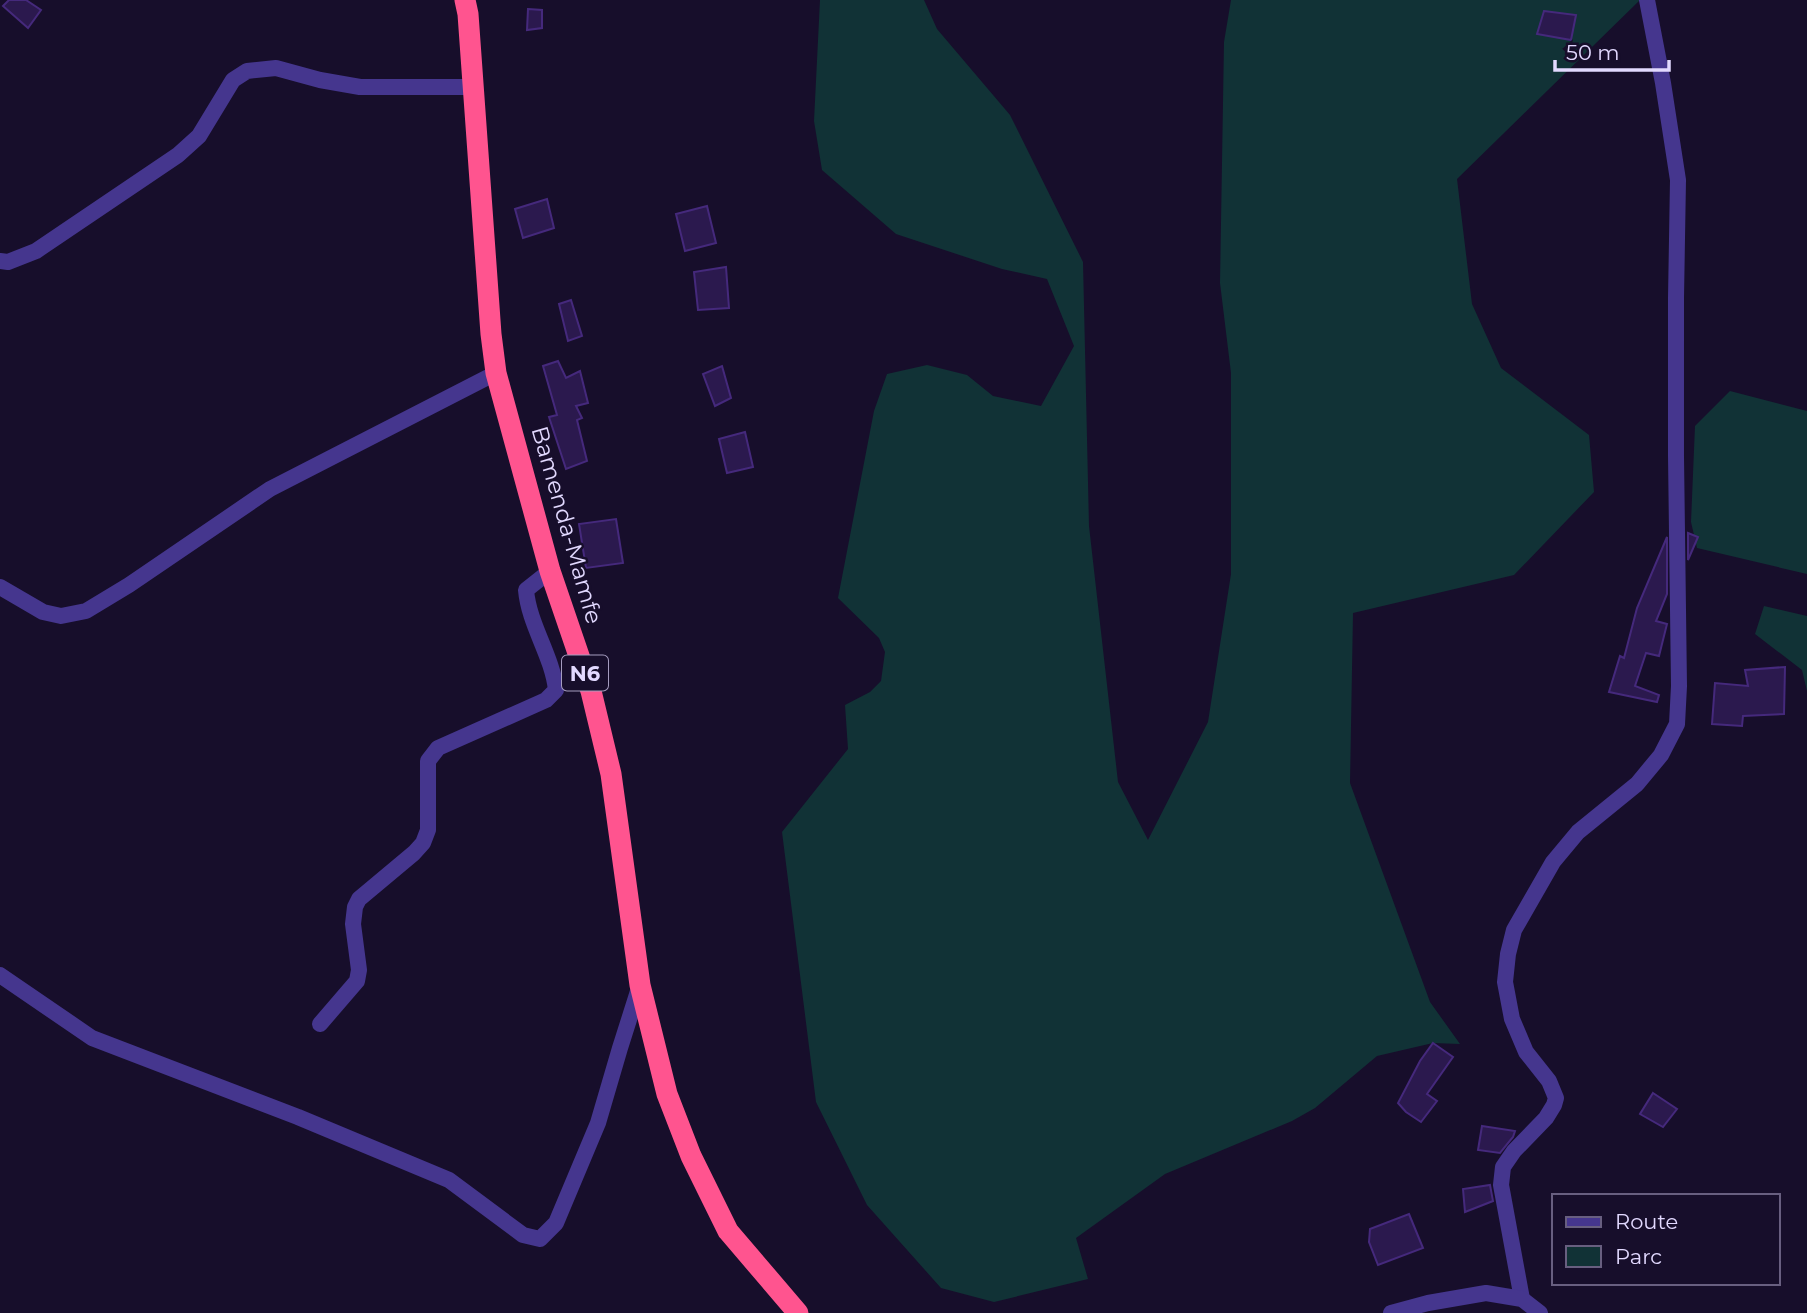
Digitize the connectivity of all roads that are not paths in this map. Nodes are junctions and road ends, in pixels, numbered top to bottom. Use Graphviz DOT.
graph roads {
  1 [pos="465,0"];
  2 [pos="1647,0"];
  3 [pos="473,88"];
  4 [pos="0,261"];
  5 [pos="496,373"];
  6 [pos="550,571"];
  7 [pos="0,587"];
  8 [pos="0,975"];
  9 [pos="640,985"];
  10 [pos="320,1024"];
  11 [pos="1522,1299"];
  12 [pos="798,1313"];
  13 [pos="1391,1313"];
  14 [pos="1540,1313"];
  1 -- 3 [label="highway, Bamenda-Mamfe / N6"];
  2 -- 11 [label="street"];
  3 -- 4 [label="street"];
  3 -- 5 [label="highway, Bamenda-Mamfe / N6"];
  5 -- 6 [label="highway, Bamenda-Mamfe / N6"];
  5 -- 7 [label="street"];
  6 -- 9 [label="highway, Bamenda-Mamfe / N6"];
  6 -- 10 [label="street"];
  8 -- 9 [label="street"];
  9 -- 12 [label="highway, Bamenda-Mamfe / N6"];
  11 -- 13 [label="street"];
  11 -- 14 [label="street"];
}
